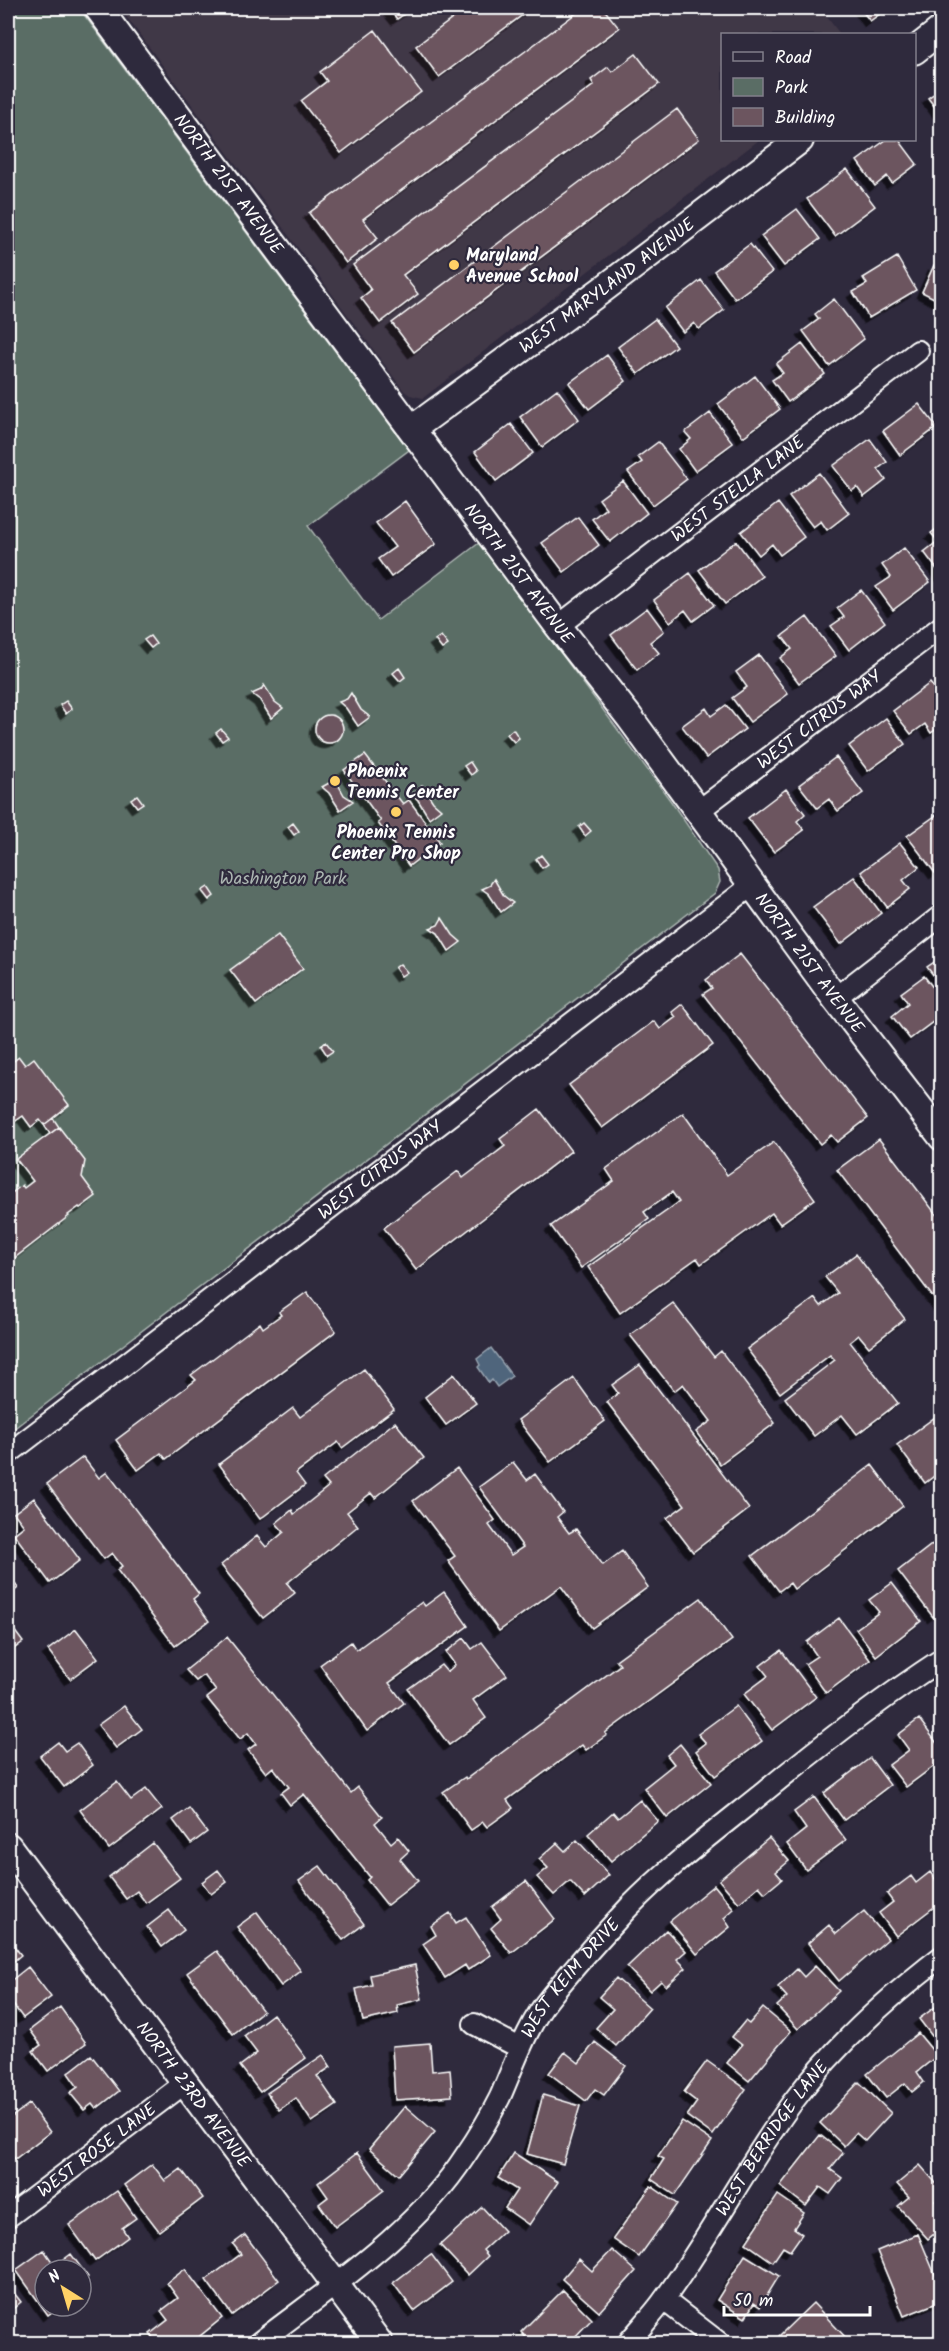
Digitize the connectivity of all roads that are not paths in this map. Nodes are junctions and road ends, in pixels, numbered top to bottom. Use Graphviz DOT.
graph roads {
  1 [pos="98,8"];
  2 [pos="942,29"];
  3 [pos="916,50"];
  4 [pos="799,141"];
  5 [pos="918,351"];
  6 [pos="412,429"];
  7 [pos="558,626"];
  8 [pos="942,626"];
  9 [pos="697,812"];
  10 [pos="751,886"];
  11 [pos="942,915"];
  12 [pos="835,998"];
  13 [pos="942,1137"];
  14 [pos="8,1454"];
  15 [pos="942,1659"];
  16 [pos="8,1846"];
  17 [pos="942,1956"];
  18 [pos="474,2024"];
  19 [pos="520,2048"];
  20 [pos="185,2083"];
  21 [pos="8,2217"];
  22 [pos="335,2283"];
  23 [pos="664,2300"];
  24 [pos="257,2343"];
  25 [pos="380,2343"];
  26 [pos="627,2343"];
  27 [pos="720,2343"];
  1 -- 6 [label="street, NORTH 21ST AVENUE"];
  2 -- 3 [label="street"];
  4 -- 6 [label="street, WEST MARYLAND AVENUE"];
  5 -- 7 [label="street, WEST STELLA LANE"];
  6 -- 7 [label="street, NORTH 21ST AVENUE"];
  7 -- 9 [label="street, NORTH 21ST AVENUE"];
  8 -- 9 [label="street, WEST CITRUS WAY"];
  9 -- 10 [label="street, NORTH 21ST AVENUE"];
  10 -- 12 [label="street, NORTH 21ST AVENUE"];
  10 -- 14 [label="street, WEST CITRUS WAY"];
  11 -- 12 [label="street"];
  12 -- 13 [label="street, NORTH 21ST AVENUE"];
  15 -- 19 [label="street, WEST KEIM DRIVE"];
  16 -- 20 [label="street, NORTH 23RD AVENUE"];
  17 -- 23 [label="street, WEST BERRIDGE LANE"];
  18 -- 19 [label="street"];
  19 -- 22 [label="street, WEST KEIM DRIVE"];
  20 -- 21 [label="street, WEST ROSE LANE"];
  20 -- 22 [label="street, NORTH 23RD AVENUE"];
  22 -- 24 [label="street, WEST KEIM DRIVE"];
  22 -- 25 [label="street, NORTH 23RD AVENUE"];
  23 -- 26 [label="street, WEST BERRIDGE LANE"];
  23 -- 27 [label="street"];
}
